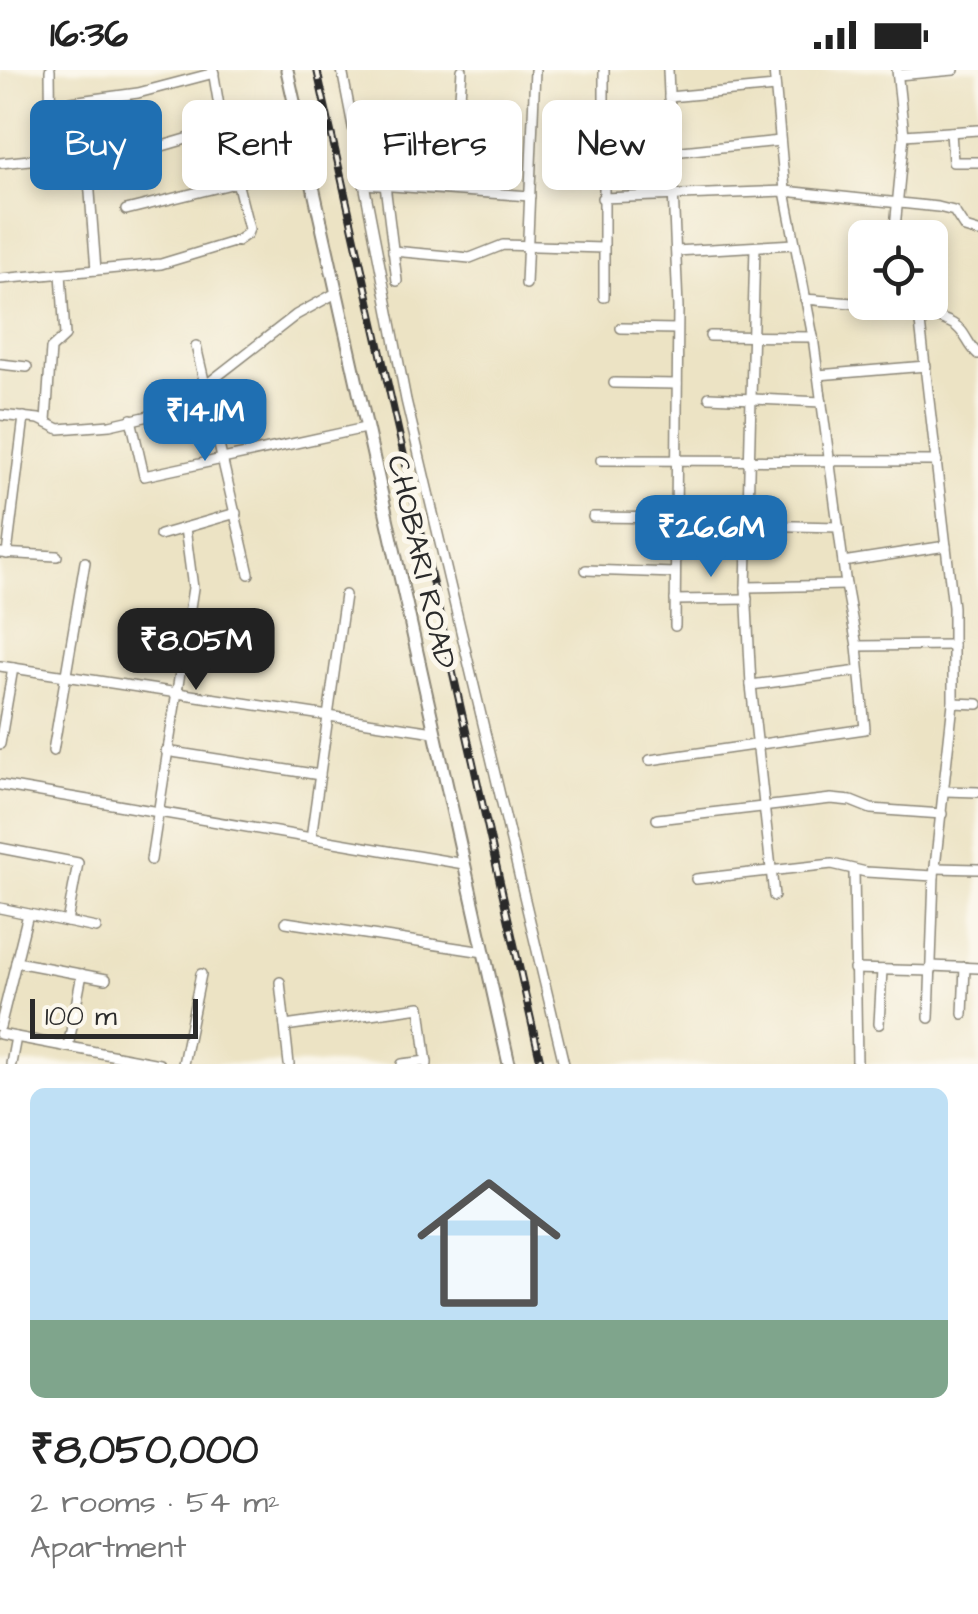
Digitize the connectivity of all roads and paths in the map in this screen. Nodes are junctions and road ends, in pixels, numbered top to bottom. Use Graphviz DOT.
graph roads {
  1 [pos="50,70"];
  2 [pos="287,70"];
  3 [pos="342,70"];
  4 [pos="462,70"];
  5 [pos="534,70"];
  6 [pos="604,70"];
  7 [pos="668,70"];
  8 [pos="774,70"];
  9 [pos="954,70"];
  10 [pos="214,72"];
  11 [pos="897,72"];
  12 [pos="774,87"];
  13 [pos="669,97"];
  14 [pos="49,100"];
  15 [pos="86,100"];
  16 [pos="219,100"];
  17 [pos="293,100"];
  18 [pos="348,100"];
  19 [pos="460,100"];
  20 [pos="669,100"];
  21 [pos="978,130"];
  22 [pos="951,132"];
  23 [pos="904,135"];
  24 [pos="780,141"];
  25 [pos="682,151"];
  26 [pos="30,160"];
  27 [pos="978,162"];
  28 [pos="0,163"];
  29 [pos="90,190"];
  30 [pos="205,190"];
  31 [pos="239,190"];
  32 [pos="313,190"];
  33 [pos="365,190"];
  34 [pos="386,190"];
  35 [pos="453,190"];
  36 [pos="674,190"];
  37 [pos="785,191"];
  38 [pos="530,196"];
  39 [pos="674,196"];
  40 [pos="602,198"];
  41 [pos="899,203"];
  42 [pos="126,210"];
  43 [pos="897,220"];
  44 [pos="978,232"];
  45 [pos="795,244"];
  46 [pos="528,246"];
  47 [pos="756,246"];
  48 [pos="603,248"];
  49 [pos="393,251"];
  50 [pos="676,251"];
  51 [pos="96,270"];
  52 [pos="61,273"];
  53 [pos="0,279"];
  54 [pos="397,281"];
  55 [pos="526,284"];
  56 [pos="336,294"];
  57 [pos="604,297"];
  58 [pos="805,299"];
  59 [pos="848,302"];
  60 [pos="920,320"];
  61 [pos="940,320"];
  62 [pos="621,328"];
  63 [pos="678,329"];
  64 [pos="710,336"];
  65 [pos="753,337"];
  66 [pos="813,337"];
  67 [pos="196,346"];
  68 [pos="978,354"];
  69 [pos="0,364"];
  70 [pos="926,366"];
  71 [pos="28,367"];
  72 [pos="818,375"];
  73 [pos="614,383"];
  74 [pos="677,384"];
  75 [pos="206,386"];
  76 [pos="709,397"];
  77 [pos="750,398"];
  78 [pos="210,402"];
  79 [pos="822,402"];
  80 [pos="0,415"];
  81 [pos="24,417"];
  82 [pos="131,419"];
  83 [pos="46,421"];
  84 [pos="366,428"];
  85 [pos="224,458"];
  86 [pos="601,460"];
  87 [pos="748,460"];
  88 [pos="830,460"];
  89 [pos="936,461"];
  90 [pos="676,462"];
  91 [pos="236,513"];
  92 [pos="593,517"];
  93 [pos="676,518"];
  94 [pos="747,525"];
  95 [pos="838,527"];
  96 [pos="185,528"];
  97 [pos="160,535"];
  98 [pos="946,546"];
  99 [pos="3,553"];
  100 [pos="57,556"];
  101 [pos="85,562"];
  102 [pos="843,562"];
  103 [pos="586,570"];
  104 [pos="676,573"];
  105 [pos="249,574"];
  106 [pos="846,585"];
  107 [pos="746,587"];
  108 [pos="345,595"];
  109 [pos="747,599"];
  110 [pos="675,600"];
  111 [pos="675,626"];
  112 [pos="953,645"];
  113 [pos="857,646"];
  114 [pos="0,666"];
  115 [pos="13,668"];
  116 [pos="859,672"];
  117 [pos="66,676"];
  118 [pos="750,685"];
  119 [pos="176,694"];
  120 [pos="953,703"];
  121 [pos="978,704"];
  122 [pos="328,717"];
  123 [pos="434,732"];
  124 [pos="0,744"];
  125 [pos="758,745"];
  126 [pos="54,751"];
  127 [pos="166,751"];
  128 [pos="650,760"];
  129 [pos="320,775"];
  130 [pos="0,785"];
  131 [pos="946,791"];
  132 [pos="978,792"];
  133 [pos="765,809"];
  134 [pos="156,812"];
  135 [pos="942,814"];
  136 [pos="657,819"];
  137 [pos="311,838"];
  138 [pos="0,848"];
  139 [pos="151,860"];
  140 [pos="464,864"];
  141 [pos="978,868"];
  142 [pos="772,870"];
  143 [pos="854,870"];
  144 [pos="934,872"];
  145 [pos="696,879"];
  146 [pos="774,896"];
  147 [pos="0,908"];
  148 [pos="28,914"];
  149 [pos="67,922"];
  150 [pos="286,922"];
  151 [pos="96,928"];
  152 [pos="484,952"];
  153 [pos="16,962"];
  154 [pos="965,967"];
  155 [pos="978,968"];
  156 [pos="854,969"];
  157 [pos="931,969"];
  158 [pos="882,970"];
  159 [pos="82,974"];
  160 [pos="201,974"];
  161 [pos="106,979"];
  162 [pos="280,982"];
  163 [pos="5,988"];
  164 [pos="963,1014"];
  165 [pos="929,1018"];
  166 [pos="879,1024"];
  167 [pos="285,1026"];
  168 [pos="0,1031"];
  169 [pos="16,1037"];
  170 [pos="68,1047"];
  171 [pos="83,1050"];
  172 [pos="427,1062"];
  173 [pos="10,1064"];
  174 [pos="79,1064"];
  175 [pos="158,1064"];
  176 [pos="183,1064"];
  177 [pos="289,1064"];
  178 [pos="402,1064"];
  179 [pos="509,1064"];
  180 [pos="564,1064"];
  181 [pos="856,1064"];
  1 -- 14 [label="street"];
  2 -- 17 [label="street, CHOBARI ROAD"];
  3 -- 18 [label="street"];
  4 -- 19 [label="street"];
  5 -- 38 [label="street"];
  6 -- 40 [label="street"];
  7 -- 13 [label="street"];
  8 -- 12 [label="street"];
  9 -- 11 [label="street"];
  10 -- 15 [label="street"];
  10 -- 16 [label="street"];
  11 -- 23 [label="street"];
  12 -- 13 [label="street"];
  12 -- 24 [label="street"];
  13 -- 20 [label="street"];
  21 -- 22 [label="street"];
  22 -- 23 [label="street"];
  22 -- 27 [label="street"];
  23 -- 41 [label="street"];
  24 -- 25 [label="street"];
  24 -- 37 [label="street"];
  26 -- 28 [label="street"];
  29 -- 51 [label="street"];
  30 -- 42 [label="street"];
  31 -- 51 [label="street"];
  32 -- 56 [label="street, CHOBARI ROAD"];
  33 -- 180 [label="street"];
  34 -- 49 [label="street"];
  35 -- 38 [label="street"];
  36 -- 39 [label="street"];
  37 -- 39 [label="street"];
  37 -- 41 [label="street"];
  37 -- 45 [label="street"];
  38 -- 46 [label="street"];
  39 -- 40 [label="street"];
  39 -- 50 [label="street"];
  40 -- 48 [label="street"];
  41 -- 43 [label="street"];
  41 -- 44 [label="street"];
  45 -- 47 [label="street"];
  45 -- 58 [label="street"];
  46 -- 48 [label="street"];
  46 -- 49 [label="street"];
  46 -- 55 [label="street"];
  47 -- 50 [label="street"];
  47 -- 65 [label="street"];
  48 -- 57 [label="street"];
  49 -- 54 [label="street"];
  50 -- 63 [label="street"];
  51 -- 52 [label="street"];
  52 -- 53 [label="street"];
  52 -- 83 [label="street"];
  56 -- 75 [label="street"];
  56 -- 84 [label="street, CHOBARI ROAD"];
  58 -- 59 [label="street"];
  58 -- 66 [label="street"];
  60 -- 70 [label="street"];
  61 -- 68 [label="street"];
  62 -- 63 [label="street"];
  63 -- 74 [label="street"];
  64 -- 65 [label="street"];
  65 -- 66 [label="street"];
  65 -- 77 [label="street"];
  66 -- 72 [label="street"];
  67 -- 75 [label="street"];
  69 -- 71 [label="street"];
  70 -- 72 [label="street"];
  70 -- 89 [label="street"];
  72 -- 79 [label="street"];
  73 -- 74 [label="street"];
  74 -- 90 [label="street"];
  75 -- 78 [label="street"];
  76 -- 77 [label="street"];
  77 -- 79 [label="street"];
  77 -- 87 [label="street"];
  78 -- 82 [label="street"];
  78 -- 85 [label="street"];
  79 -- 88 [label="street"];
  80 -- 81 [label="street"];
  81 -- 83 [label="street"];
  81 -- 99 [label="street"];
  82 -- 83 [label="street"];
  82 -- 85 [label="street"];
  84 -- 85 [label="street"];
  84 -- 123 [label="street, CHOBARI ROAD"];
  85 -- 91 [label="street"];
  86 -- 90 [label="street"];
  87 -- 88 [label="street"];
  87 -- 90 [label="street"];
  87 -- 94 [label="street"];
  88 -- 89 [label="street"];
  88 -- 95 [label="street"];
  89 -- 98 [label="street"];
  90 -- 93 [label="street"];
  91 -- 96 [label="street"];
  91 -- 105 [label="street"];
  92 -- 93 [label="street"];
  93 -- 104 [label="street"];
  94 -- 95 [label="street"];
  94 -- 107 [label="street"];
  95 -- 102 [label="street"];
  96 -- 97 [label="street"];
  96 -- 119 [label="street"];
  98 -- 102 [label="street"];
  98 -- 112 [label="street"];
  99 -- 100 [label="street"];
  101 -- 117 [label="street"];
  102 -- 106 [label="street"];
  103 -- 104 [label="street"];
  104 -- 110 [label="street"];
  106 -- 107 [label="street"];
  106 -- 113 [label="street"];
  107 -- 109 [label="street"];
  108 -- 122 [label="street"];
  109 -- 110 [label="street"];
  109 -- 118 [label="street"];
  110 -- 111 [label="street"];
  112 -- 113 [label="street"];
  112 -- 120 [label="street"];
  113 -- 116 [label="street"];
  114 -- 115 [label="street"];
  115 -- 117 [label="street"];
  115 -- 124 [label="street"];
  116 -- 118 [label="street"];
  116 -- 125 [label="street"];
  117 -- 119 [label="street"];
  117 -- 126 [label="street"];
  118 -- 125 [label="street"];
  119 -- 122 [label="street"];
  119 -- 127 [label="street"];
  120 -- 121 [label="street"];
  120 -- 131 [label="street"];
  122 -- 123 [label="street"];
  122 -- 129 [label="street"];
  123 -- 140 [label="street, CHOBARI ROAD"];
  125 -- 128 [label="street"];
  125 -- 133 [label="street"];
  127 -- 129 [label="street"];
  127 -- 134 [label="street"];
  129 -- 137 [label="street"];
  130 -- 134 [label="street"];
  131 -- 132 [label="street"];
  131 -- 135 [label="street"];
  133 -- 135 [label="street"];
  133 -- 136 [label="street"];
  133 -- 142 [label="street"];
  134 -- 137 [label="street"];
  134 -- 139 [label="street"];
  135 -- 144 [label="street"];
  137 -- 140 [label="street"];
  138 -- 149 [label="street"];
  140 -- 152 [label="street, CHOBARI ROAD"];
  141 -- 144 [label="street"];
  142 -- 143 [label="street"];
  142 -- 145 [label="street"];
  142 -- 146 [label="street"];
  143 -- 144 [label="street"];
  143 -- 156 [label="street"];
  144 -- 157 [label="street"];
  147 -- 148 [label="street"];
  148 -- 149 [label="street"];
  148 -- 153 [label="street"];
  149 -- 151 [label="street"];
  150 -- 152 [label="street"];
  152 -- 179 [label="street, CHOBARI ROAD"];
  153 -- 159 [label="street"];
  153 -- 163 [label="street"];
  154 -- 155 [label="street"];
  154 -- 157 [label="street"];
  154 -- 164 [label="street"];
  156 -- 158 [label="street"];
  156 -- 181 [label="street"];
  157 -- 158 [label="street"];
  157 -- 165 [label="street"];
  158 -- 166 [label="street"];
  159 -- 161 [label="street"];
  159 -- 170 [label="street"];
  160 -- 176 [label="street"];
  162 -- 167 [label="street"];
  163 -- 168 [label="street"];
  167 -- 172 [label="street"];
  167 -- 177 [label="street"];
  168 -- 169 [label="street"];
  169 -- 170 [label="street"];
  169 -- 173 [label="street"];
  170 -- 171 [label="street"];
  171 -- 174 [label="street"];
  171 -- 175 [label="street"];
  172 -- 178 [label="street"];
}
